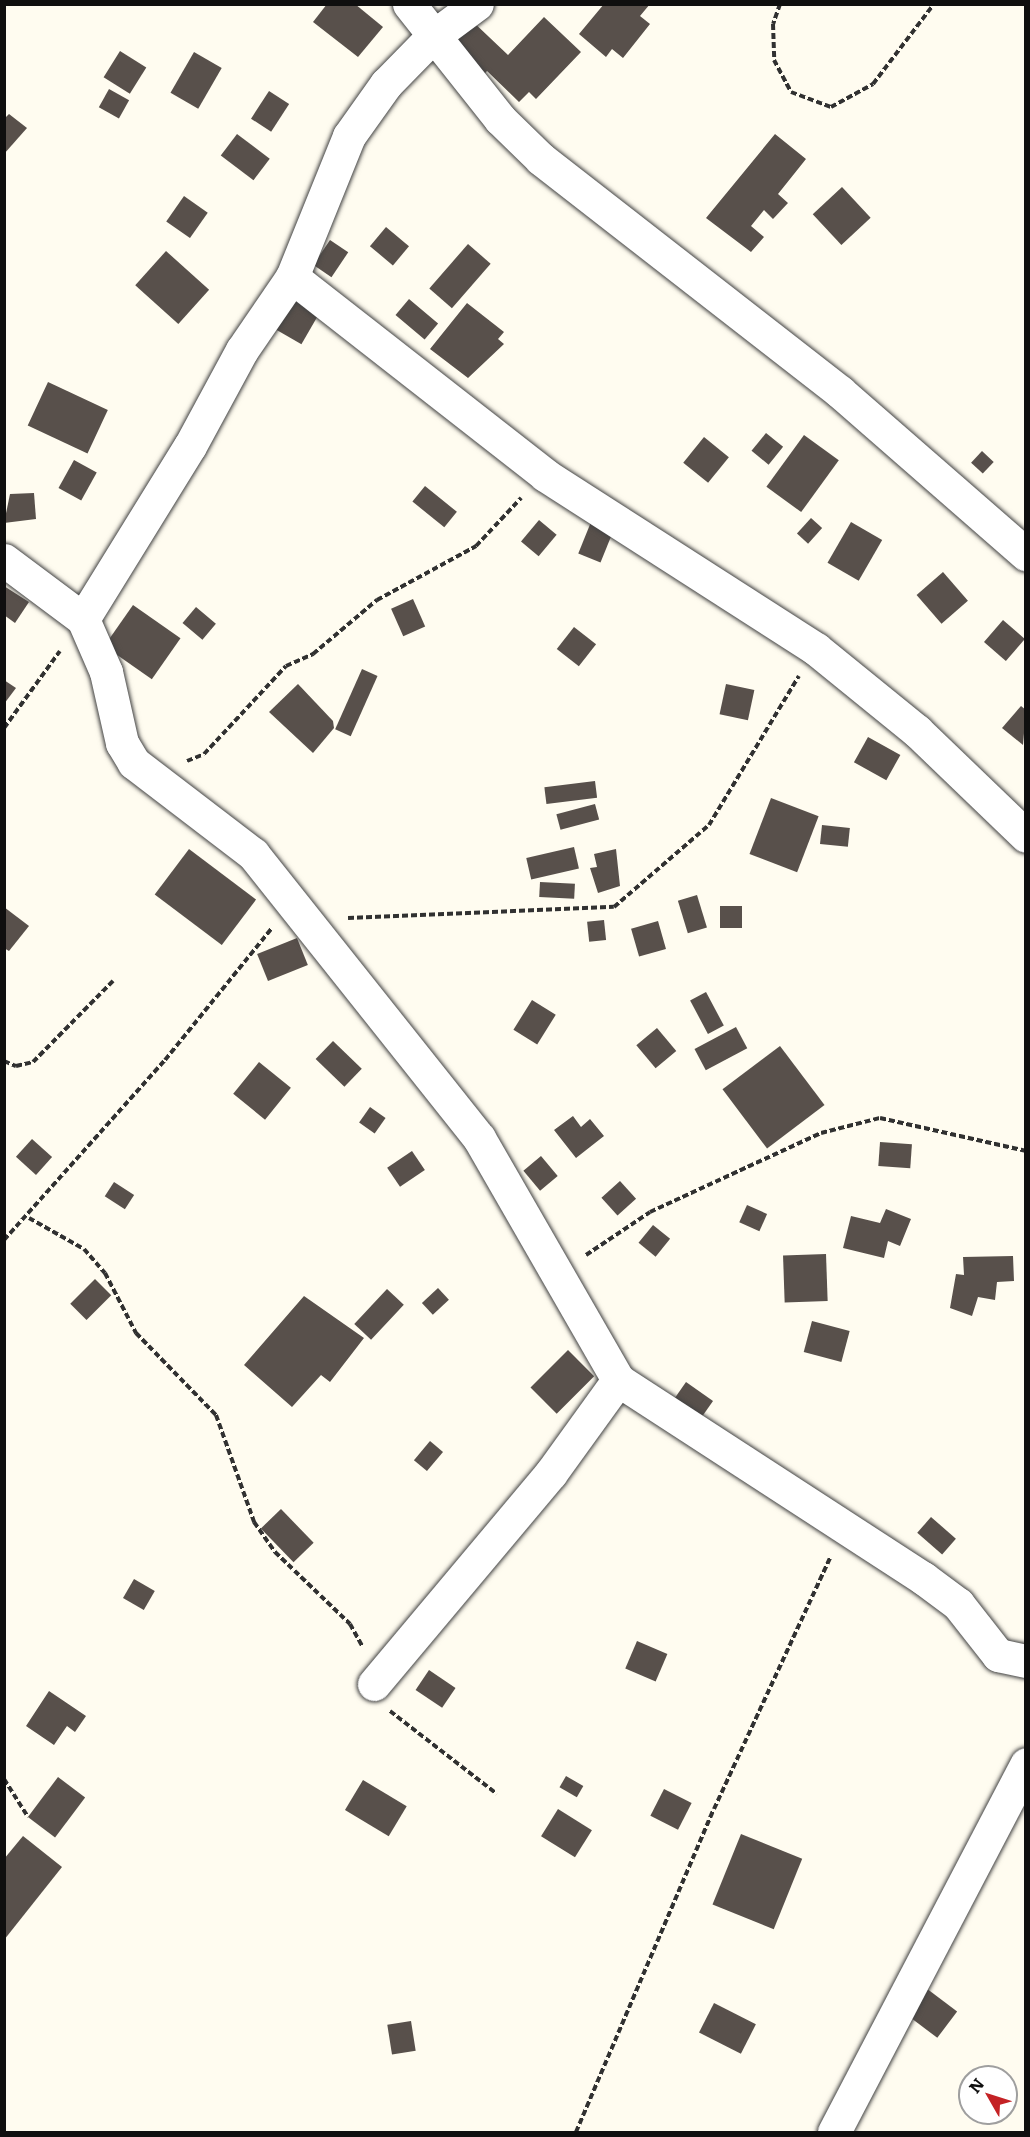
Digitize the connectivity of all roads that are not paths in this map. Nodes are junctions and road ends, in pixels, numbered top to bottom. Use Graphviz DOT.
graph roads {
  1 [pos="408,4"];
  2 [pos="477,4"];
  3 [pos="431,38"];
  4 [pos="292,277"];
  5 [pos="1026,554"];
  6 [pos="4,560"];
  7 [pos="83,619"];
  8 [pos="1026,836"];
  9 [pos="618,1380"];
  10 [pos="1026,1661"];
  11 [pos="374,1684"];
  12 [pos="1026,1764"];
  13 [pos="834,2133"];
  1 -- 3 [label="street"];
  2 -- 3 [label="street"];
  3 -- 4 [label="street"];
  3 -- 5 [label="street"];
  4 -- 7 [label="street"];
  4 -- 8 [label="street"];
  6 -- 7 [label="street"];
  7 -- 9 [label="street"];
  9 -- 10 [label="street"];
  9 -- 11 [label="street"];
  12 -- 13 [label="street"];
}
